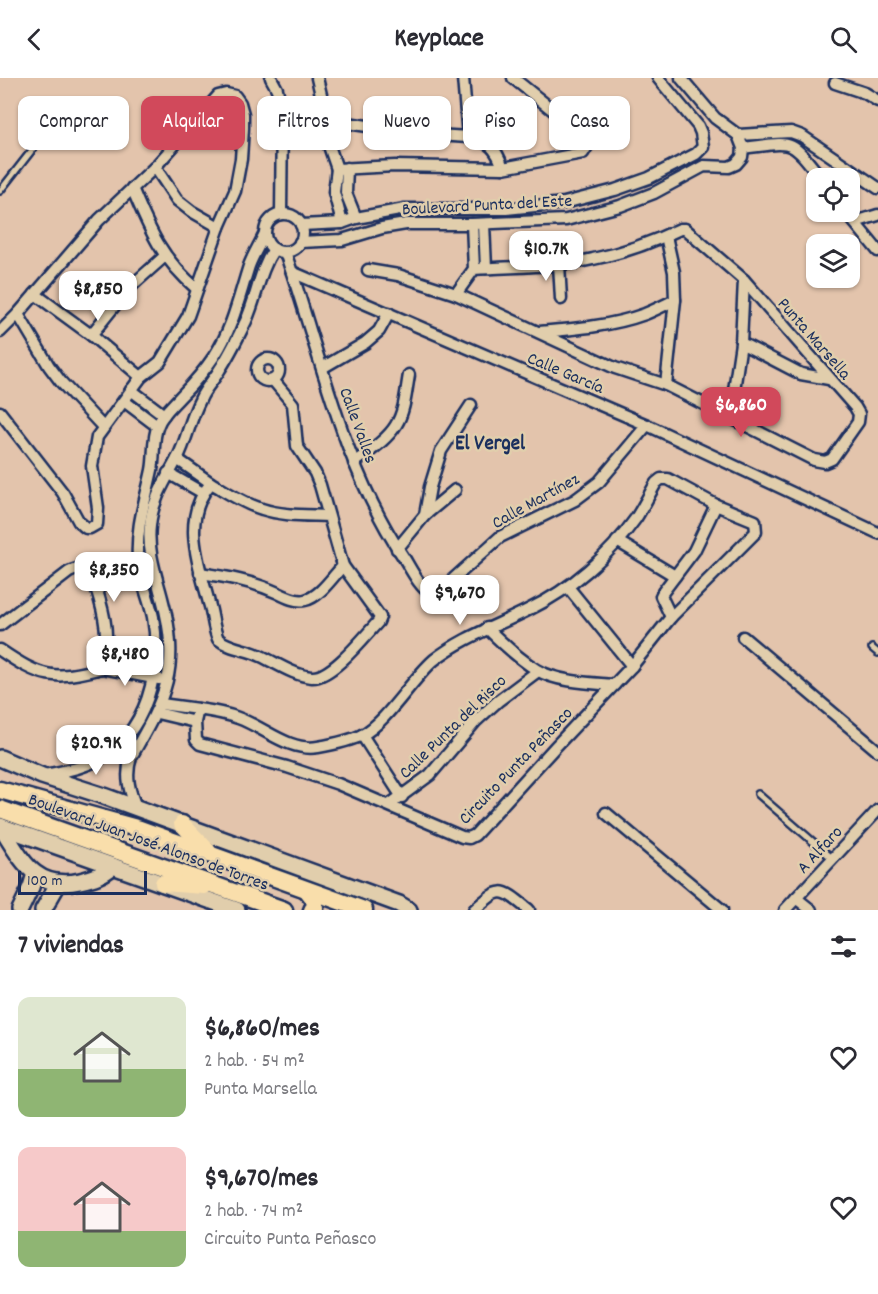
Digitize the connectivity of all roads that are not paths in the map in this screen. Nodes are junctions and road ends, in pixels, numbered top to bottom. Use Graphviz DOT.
graph roads {
  1 [pos="271,78"];
  2 [pos="317,78"];
  3 [pos="463,78"];
  4 [pos="513,78"];
  5 [pos="658,78"];
  6 [pos="681,79"];
  7 [pos="835,83"];
  8 [pos="321,96"];
  9 [pos="465,96"];
  10 [pos="878,100"];
  11 [pos="351,124"];
  12 [pos="791,132"];
  13 [pos="738,135"];
  14 [pos="463,137"];
  15 [pos="789,144"];
  16 [pos="743,148"];
  17 [pos="32,150"];
  18 [pos="332,150"];
  19 [pos="495,150"];
  20 [pos="155,167"];
  21 [pos="342,168"];
  22 [pos="503,168"];
  23 [pos="813,168"];
  24 [pos="132,188"];
  25 [pos="878,188"];
  26 [pos="0,190"];
  27 [pos="564,203"];
  28 [pos="281,214"];
  29 [pos="878,215"];
  30 [pos="356,218"];
  31 [pos="566,220"];
  32 [pos="860,220"];
  33 [pos="855,222"];
  34 [pos="342,223"];
  35 [pos="472,224"];
  36 [pos="484,224"];
  37 [pos="301,225"];
  38 [pos="219,226"];
  39 [pos="265,233"];
  40 [pos="666,236"];
  41 [pos="300,242"];
  42 [pos="280,250"];
  43 [pos="878,251"];
  44 [pos="165,256"];
  45 [pos="559,264"];
  46 [pos="486,268"];
  47 [pos="474,269"];
  48 [pos="368,270"];
  49 [pos="292,272"];
  50 [pos="744,280"];
  51 [pos="197,289"];
  52 [pos="35,294"];
  53 [pos="456,294"];
  54 [pos="561,299"];
  55 [pos="675,300"];
  56 [pos="389,313"];
  57 [pos="18,314"];
  58 [pos="0,332"];
  59 [pos="539,333"];
  60 [pos="91,335"];
  61 [pos="741,343"];
  62 [pos="322,368"];
  63 [pos="409,375"];
  64 [pos="141,377"];
  65 [pos="829,379"];
  66 [pos="273,380"];
  67 [pos="666,385"];
  68 [pos="131,390"];
  69 [pos="124,401"];
  70 [pos="471,405"];
  71 [pos="0,412"];
  72 [pos="164,415"];
  73 [pos="730,417"];
  74 [pos="647,425"];
  75 [pos="157,426"];
  76 [pos="103,427"];
  77 [pos="177,459"];
  78 [pos="354,463"];
  79 [pos="168,473"];
  80 [pos="211,483"];
  81 [pos="455,490"];
  82 [pos="203,492"];
  83 [pos="716,505"];
  84 [pos="425,514"];
  85 [pos="328,516"];
  86 [pos="878,533"];
  87 [pos="617,541"];
  88 [pos="397,549"];
  89 [pos="343,566"];
  90 [pos="200,573"];
  91 [pos="675,576"];
  92 [pos="568,587"];
  93 [pos="431,594"];
  94 [pos="162,598"];
  95 [pos="149,602"];
  96 [pos="672,617"];
  97 [pos="0,625"];
  98 [pos="487,628"];
  99 [pos="744,638"];
  100 [pos="872,648"];
  101 [pos="0,650"];
  102 [pos="878,653"];
  103 [pos="105,656"];
  104 [pos="632,666"];
  105 [pos="102,668"];
  106 [pos="538,671"];
  107 [pos="154,673"];
  108 [pos="169,681"];
  109 [pos="614,685"];
  110 [pos="159,708"];
  111 [pos="198,709"];
  112 [pos="195,722"];
  113 [pos="362,735"];
  114 [pos="878,751"];
  115 [pos="0,758"];
  116 [pos="42,776"];
  117 [pos="0,790"];
  118 [pos="758,794"];
  119 [pos="402,797"];
  120 [pos="389,805"];
  121 [pos="0,809"];
  122 [pos="136,809"];
  123 [pos="878,810"];
  124 [pos="606,813"];
  125 [pos="182,824"];
  126 [pos="0,826"];
  127 [pos="211,854"];
  128 [pos="832,859"];
  129 [pos="113,866"];
  130 [pos="34,874"];
  131 [pos="163,883"];
  132 [pos="58,884"];
  133 [pos="226,888"];
  134 [pos="307,890"];
  135 [pos="796,898"];
  136 [pos="336,906"];
  137 [pos="24,907"];
  138 [pos="43,910"];
  139 [pos="237,910"];
  140 [pos="284,910"];
  141 [pos="312,910"];
  142 [pos="364,910"];
  143 [pos="409,910"];
  144 [pos="474,910"];
  145 [pos="529,910"];
  146 [pos="722,910"];
  147 [pos="785,910"];
  148 [pos="810,910"];
  1 -- 28 [label="street"];
  2 -- 8 [label="street"];
  3 -- 9 [label="street"];
  4 -- 22 [label="street"];
  5 -- 27 [label="street, Boulevard Punta del Este"];
  6 -- 13 [label="street"];
  7 -- 10 [label="street"];
  11 -- 14 [label="street"];
  12 -- 13 [label="street"];
  12 -- 15 [label="street"];
  12 -- 25 [label="street"];
  13 -- 16 [label="street"];
  15 -- 16 [label="street"];
  15 -- 23 [label="street"];
  16 -- 31 [label="street, Boulevard Punta del Este"];
  17 -- 26 [label="lane"];
  18 -- 21 [label="street"];
  19 -- 22 [label="street"];
  20 -- 24 [label="street"];
  20 -- 38 [label="street"];
  20 -- 38 [label="street"];
  21 -- 22 [label="street"];
  21 -- 30 [label="street"];
  21 -- 34 [label="street"];
  24 -- 44 [label="street"];
  24 -- 52 [label="street"];
  27 -- 30 [label="street, Boulevard Punta del Este"];
  27 -- 31 [label="street"];
  28 -- 37 [label="street"];
  28 -- 39 [label="street"];
  29 -- 32 [label="street"];
  30 -- 34 [label="street, Boulevard Punta del Este"];
  31 -- 36 [label="street, Boulevard Punta del Este"];
  33 -- 43 [label="street"];
  34 -- 37 [label="street, Boulevard Punta del Este"];
  35 -- 36 [label="street, Boulevard Punta del Este"];
  35 -- 41 [label="street, Boulevard Punta del Este"];
  35 -- 47 [label="street"];
  36 -- 46 [label="street"];
  37 -- 41 [label="street"];
  38 -- 51 [label="street"];
  39 -- 42 [label="street"];
  39 -- 72 [label="street"];
  40 -- 45 [label="street, Punta Marsella"];
  40 -- 50 [label="street, Punta Marsella"];
  40 -- 55 [label="street"];
  41 -- 42 [label="street"];
  42 -- 49 [label="street, Calle Valles"];
  42 -- 77 [label="street"];
  44 -- 51 [label="street"];
  44 -- 60 [label="street"];
  45 -- 46 [label="street, Punta Marsella"];
  45 -- 54 [label="street"];
  46 -- 47 [label="street, Punta Marsella"];
  47 -- 53 [label="street"];
  48 -- 53 [label="street, Punta Marsella"];
  49 -- 56 [label="street, Calle García"];
  49 -- 62 [label="street, Calle Valles"];
  50 -- 61 [label="street"];
  50 -- 65 [label="street, Punta Marsella"];
  51 -- 64 [label="street"];
  52 -- 57 [label="street"];
  52 -- 60 [label="street"];
  53 -- 59 [label="street, Punta Marsella"];
  55 -- 59 [label="street"];
  55 -- 67 [label="street"];
  56 -- 62 [label="street"];
  56 -- 74 [label="street, Calle García"];
  57 -- 58 [label="street"];
  57 -- 76 [label="street"];
  59 -- 67 [label="street, Punta Marsella"];
  60 -- 64 [label="street"];
  61 -- 65 [label="street"];
  61 -- 73 [label="street"];
  62 -- 78 [label="street, Calle Valles"];
  63 -- 78 [label="street"];
  64 -- 68 [label="street"];
  65 -- 73 [label="street, Punta Marsella"];
  66 -- 85 [label="street"];
  67 -- 73 [label="street, Punta Marsella"];
  68 -- 69 [label="street"];
  68 -- 72 [label="street"];
  69 -- 75 [label="street"];
  69 -- 76 [label="street"];
  70 -- 84 [label="street"];
  71 -- 76 [label="street"];
  72 -- 75 [label="street"];
  74 -- 86 [label="street, Calle García"];
  74 -- 93 [label="street, Calle Martínez"];
  75 -- 95 [label="street"];
  77 -- 79 [label="street"];
  77 -- 80 [label="street"];
  78 -- 88 [label="street, Calle Valles"];
  79 -- 82 [label="street"];
  79 -- 94 [label="street"];
  80 -- 82 [label="street"];
  80 -- 85 [label="street"];
  81 -- 84 [label="street"];
  82 -- 90 [label="street"];
  83 -- 87 [label="street, Circuito Punta Peñasco"];
  83 -- 91 [label="street"];
  83 -- 96 [label="street, Circuito Punta Peñasco"];
  84 -- 88 [label="street"];
  85 -- 89 [label="street"];
  87 -- 91 [label="street"];
  87 -- 92 [label="street, Circuito Punta Peñasco"];
  88 -- 93 [label="street, Calle Valles"];
  89 -- 90 [label="street"];
  89 -- 90 [label="street"];
  91 -- 96 [label="street"];
  92 -- 98 [label="street, Circuito Punta Peñasco"];
  92 -- 104 [label="street"];
  94 -- 95 [label="street"];
  94 -- 108 [label="street"];
  95 -- 107 [label="street"];
  96 -- 104 [label="street, Circuito Punta Peñasco"];
  97 -- 103 [label="street"];
  98 -- 106 [label="street"];
  98 -- 113 [label="street, Circuito Punta Peñasco"];
  99 -- 114 [label="street"];
  100 -- 102 [label="lane"];
  101 -- 105 [label="street"];
  103 -- 105 [label="street"];
  103 -- 107 [label="street"];
  104 -- 109 [label="street, Circuito Punta Peñasco"];
  105 -- 107 [label="street"];
  106 -- 109 [label="street"];
  106 -- 119 [label="street, Calle Punta del Risco"];
  107 -- 108 [label="street"];
  107 -- 116 [label="street"];
  108 -- 110 [label="street"];
  109 -- 120 [label="street, Circuito Punta Peñasco"];
  110 -- 111 [label="street, Circuito Punta Peñasco"];
  110 -- 112 [label="street"];
  110 -- 122 [label="street"];
  111 -- 112 [label="street"];
  111 -- 113 [label="street, Circuito Punta Peñasco"];
  112 -- 120 [label="street, Circuito Punta Peñasco"];
  113 -- 119 [label="street"];
  115 -- 116 [label="street"];
  116 -- 122 [label="street"];
  117 -- 127 [label="main road, Boulevard Juan José Alonso de Torres"];
  118 -- 128 [label="lane"];
  119 -- 120 [label="street, Calle Punta del Risco"];
  121 -- 133 [label="main road, Boulevard Juan José Alonso de Torres"];
  122 -- 125 [label="street"];
  123 -- 128 [label="street, A Alfaro"];
  124 -- 146 [label="street"];
  125 -- 127 [label="main road"];
  125 -- 143 [label="street"];
  126 -- 129 [label="street"];
  126 -- 130 [label="street"];
  127 -- 134 [label="main road, Boulevard Juan José Alonso de Torres"];
  128 -- 135 [label="street, A Alfaro"];
  129 -- 131 [label="street"];
  129 -- 132 [label="street"];
  130 -- 132 [label="street"];
  130 -- 137 [label="street"];
  131 -- 133 [label="main road"];
  131 -- 139 [label="street"];
  132 -- 138 [label="street"];
  133 -- 140 [label="main road, Boulevard Juan José Alonso de Torres"];
  134 -- 136 [label="main road, Boulevard Juan José Alonso de Torres"];
  134 -- 141 [label="main road"];
  135 -- 147 [label="street, A Alfaro"];
  135 -- 148 [label="street"];
  136 -- 142 [label="main road, Boulevard Juan José Alonso de Torres"];
  144 -- 145 [label="street"];
}
